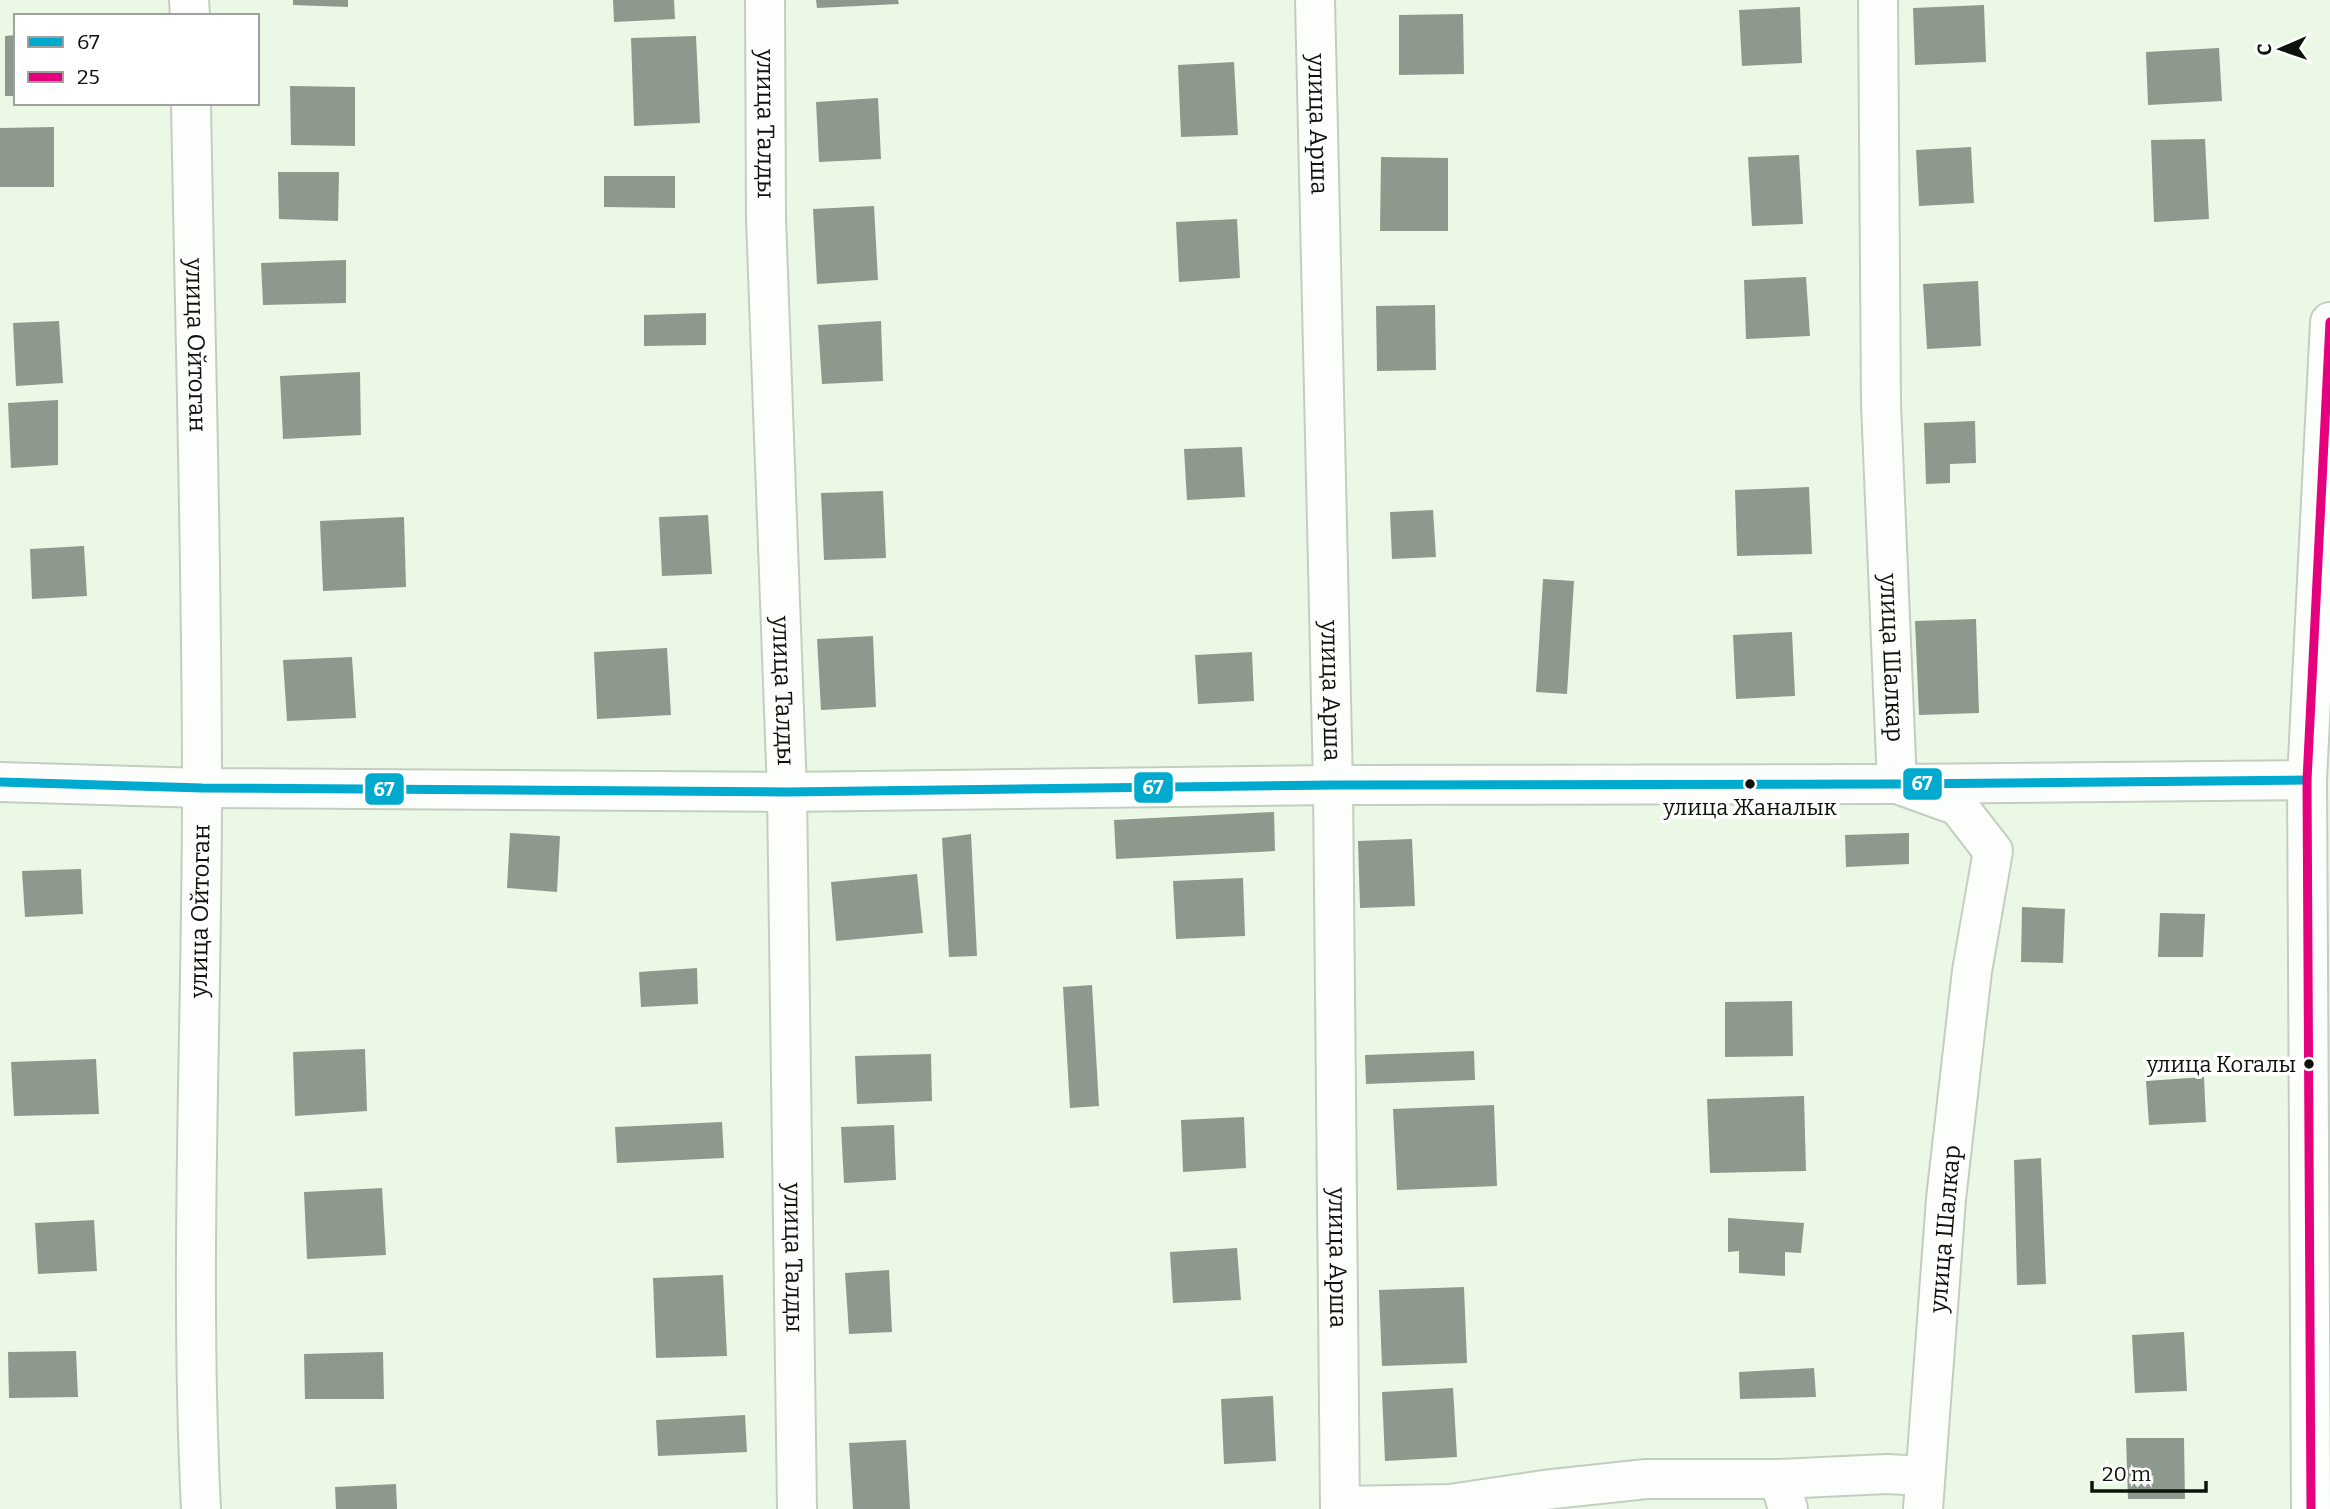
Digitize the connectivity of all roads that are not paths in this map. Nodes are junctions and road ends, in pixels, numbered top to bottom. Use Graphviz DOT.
graph roads {
  1 [pos="765,0"];
  2 [pos="1315,0"];
  3 [pos="1878,0"];
  4 [pos="191,105"];
  5 [pos="2330,322"];
  6 [pos="2307,780"];
  7 [pos="0,782"];
  8 [pos="1897,784"];
  9 [pos="1334,785"];
  10 [pos="202,788"];
  11 [pos="787,792"];
  12 [pos="2320,1226"];
  13 [pos="1924,1493"];
  14 [pos="1784,1494"];
  15 [pos="1340,1508"];
  16 [pos="201,1509"];
  17 [pos="797,1509"];
  18 [pos="2311,1509"];
  1 -- 11 [label="street, улица Талды"];
  2 -- 9 [label="street, улица Арша"];
  3 -- 8 [label="street, улица Шалкар"];
  4 -- 10 [label="street, улица Ойтоган"];
  5 -- 6 [label="street"];
  6 -- 8 [label="street"];
  6 -- 12 [label="street"];
  7 -- 10 [label="street"];
  8 -- 9 [label="street"];
  8 -- 13 [label="street, улица Шалкар"];
  9 -- 11 [label="street"];
  9 -- 15 [label="street, улица Арша"];
  10 -- 11 [label="street"];
  10 -- 16 [label="street, улица Ойтоган"];
  11 -- 17 [label="street, улица Талды"];
  12 -- 18 [label="street"];
  13 -- 14 [label="street"];
  14 -- 15 [label="street"];
}
